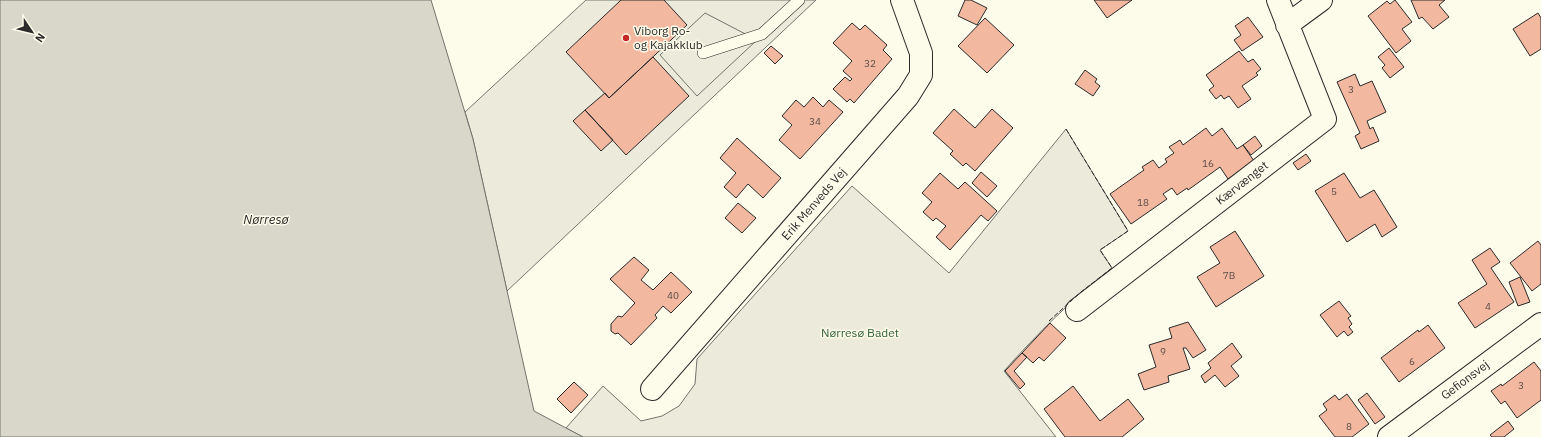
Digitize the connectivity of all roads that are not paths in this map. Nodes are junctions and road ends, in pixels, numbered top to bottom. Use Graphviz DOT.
graph roads {
  1 [pos="799,0"];
  2 [pos="902,0"];
  3 [pos="1278,0"];
  4 [pos="1321,0"];
  5 [pos="1287,24"];
  6 [pos="703,53"];
  7 [pos="1077,310"];
  8 [pos="1541,324"];
  9 [pos="652,389"];
  10 [pos="1389,437"];
  1 -- 6 [label="lane"];
  2 -- 9 [label="street, Erik Menveds Vej"];
  3 -- 5 [label="street, Kærvænget"];
  4 -- 5 [label="street"];
  5 -- 7 [label="street, Kærvænget"];
  8 -- 10 [label="street, Gefionsvej"];
}
